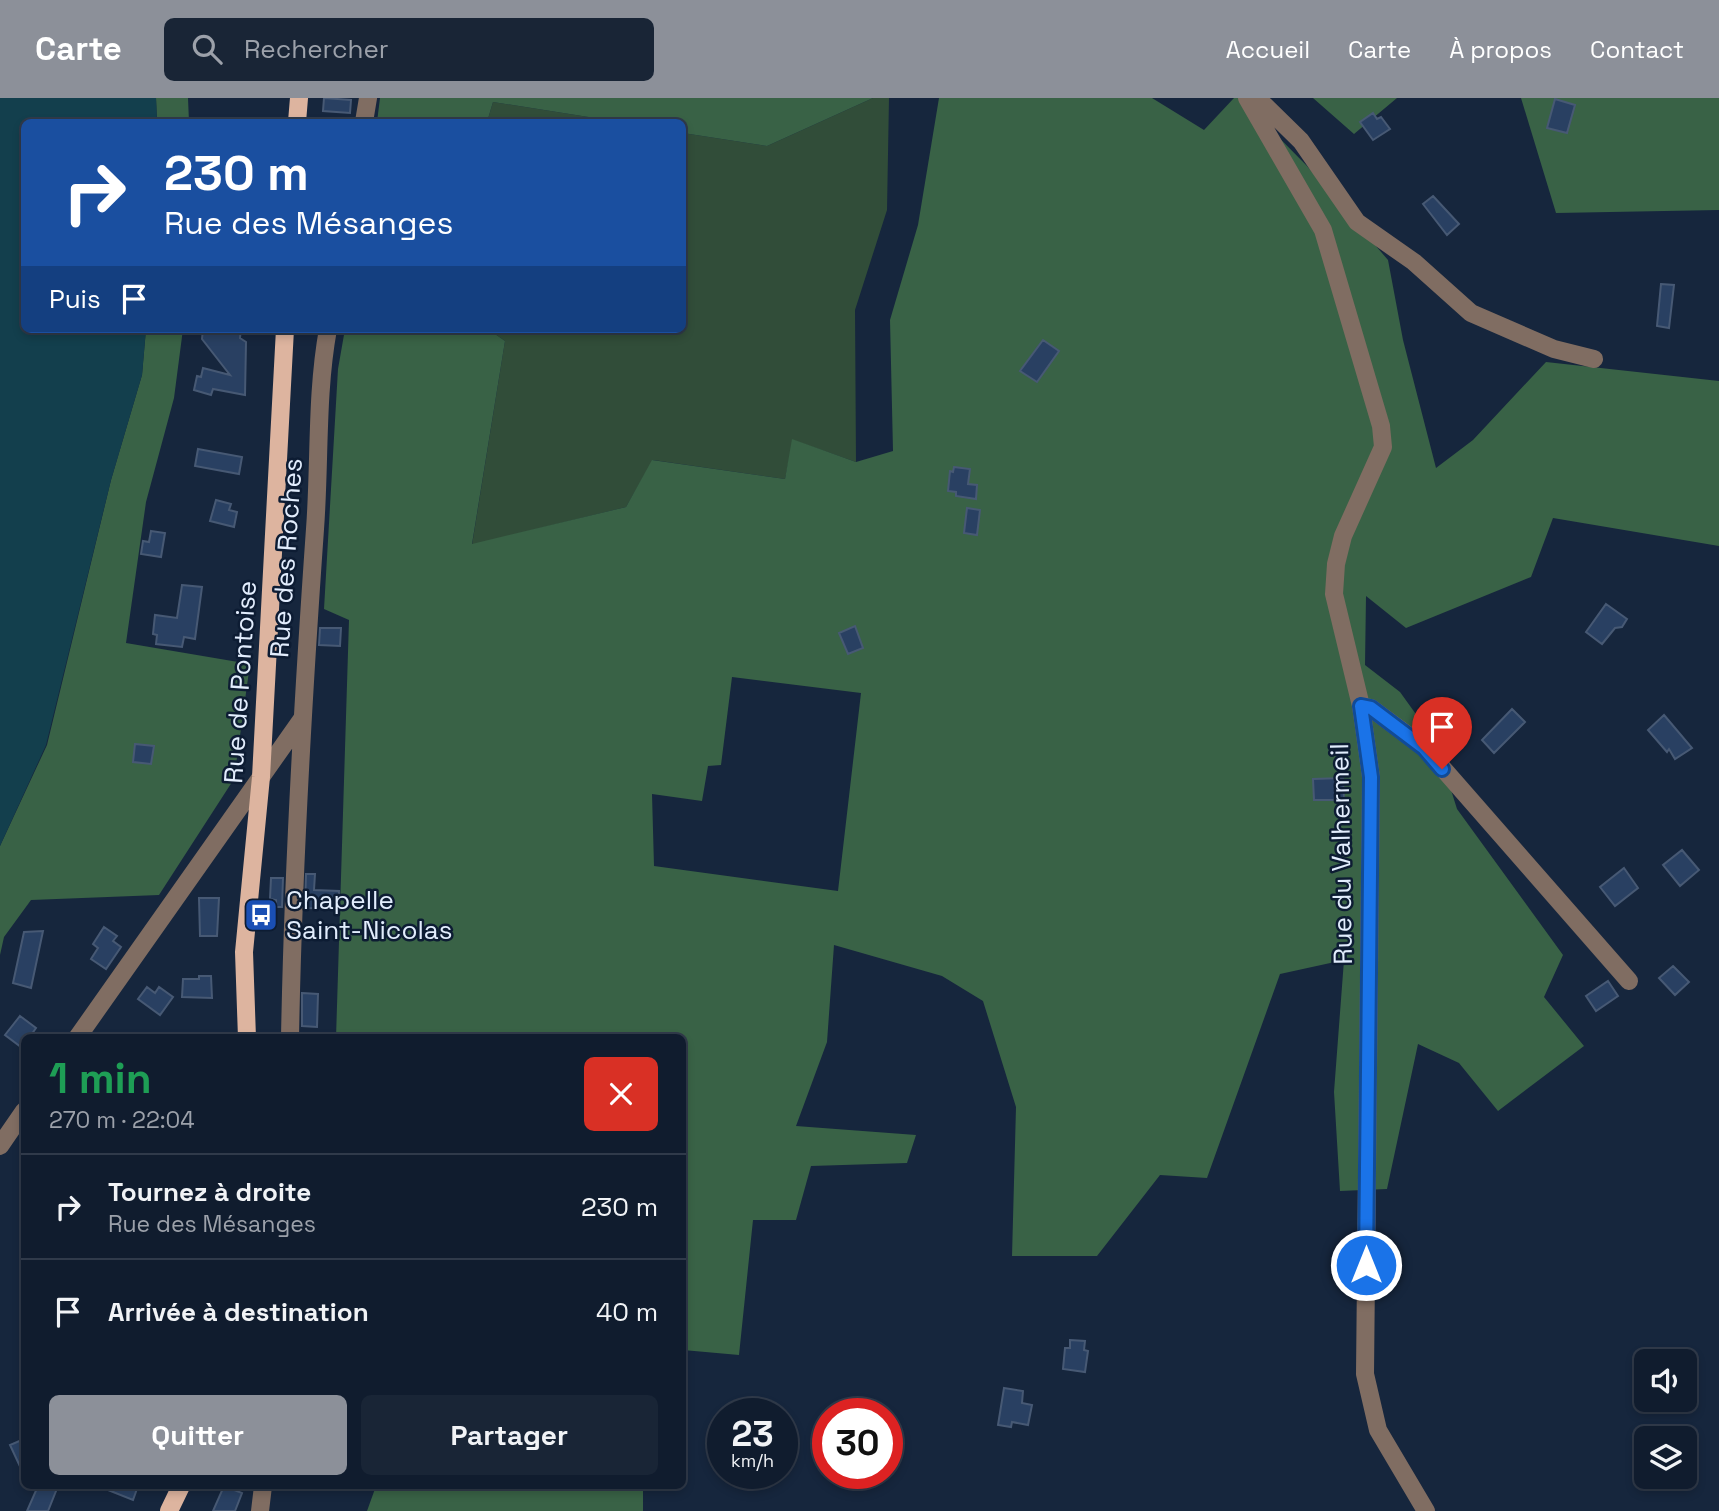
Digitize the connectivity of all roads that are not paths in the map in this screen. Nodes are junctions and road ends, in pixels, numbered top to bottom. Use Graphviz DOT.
graph roads {
  1 [pos="299,98"];
  2 [pos="368,98"];
  3 [pos="1247,98"];
  4 [pos="1257,98"];
  5 [pos="298,119"];
  6 [pos="364,119"];
  7 [pos="285,333"];
  8 [pos="327,333"];
  9 [pos="1594,359"];
  10 [pos="1361,706"];
  11 [pos="302,719"];
  12 [pos="261,777"];
  13 [pos="1629,981"];
  14 [pos="80,1034"];
  15 [pos="247,1034"];
  16 [pos="290,1034"];
  17 [pos="21,1115"];
  18 [pos="0,1146"];
  19 [pos="180,1489"];
  20 [pos="263,1489"];
  21 [pos="169,1511"];
  22 [pos="260,1511"];
  23 [pos="1426,1511"];
  1 -- 5 [label="main road"];
  2 -- 6 [label="street"];
  3 -- 10 [label="street, Rue du Valhermeil"];
  4 -- 9 [label="street"];
  7 -- 12 [label="main road, Rue de Pontoise"];
  8 -- 11 [label="street, Rue des Roches"];
  10 -- 13 [label="street"];
  10 -- 23 [label="street, Rue du Valhermeil"];
  11 -- 12 [label="street"];
  11 -- 16 [label="street, Rue des Roches"];
  12 -- 14 [label="street"];
  12 -- 15 [label="main road, Rue de Pontoise"];
  17 -- 18 [label="street"];
  19 -- 21 [label="main road"];
  20 -- 22 [label="street"];
}
